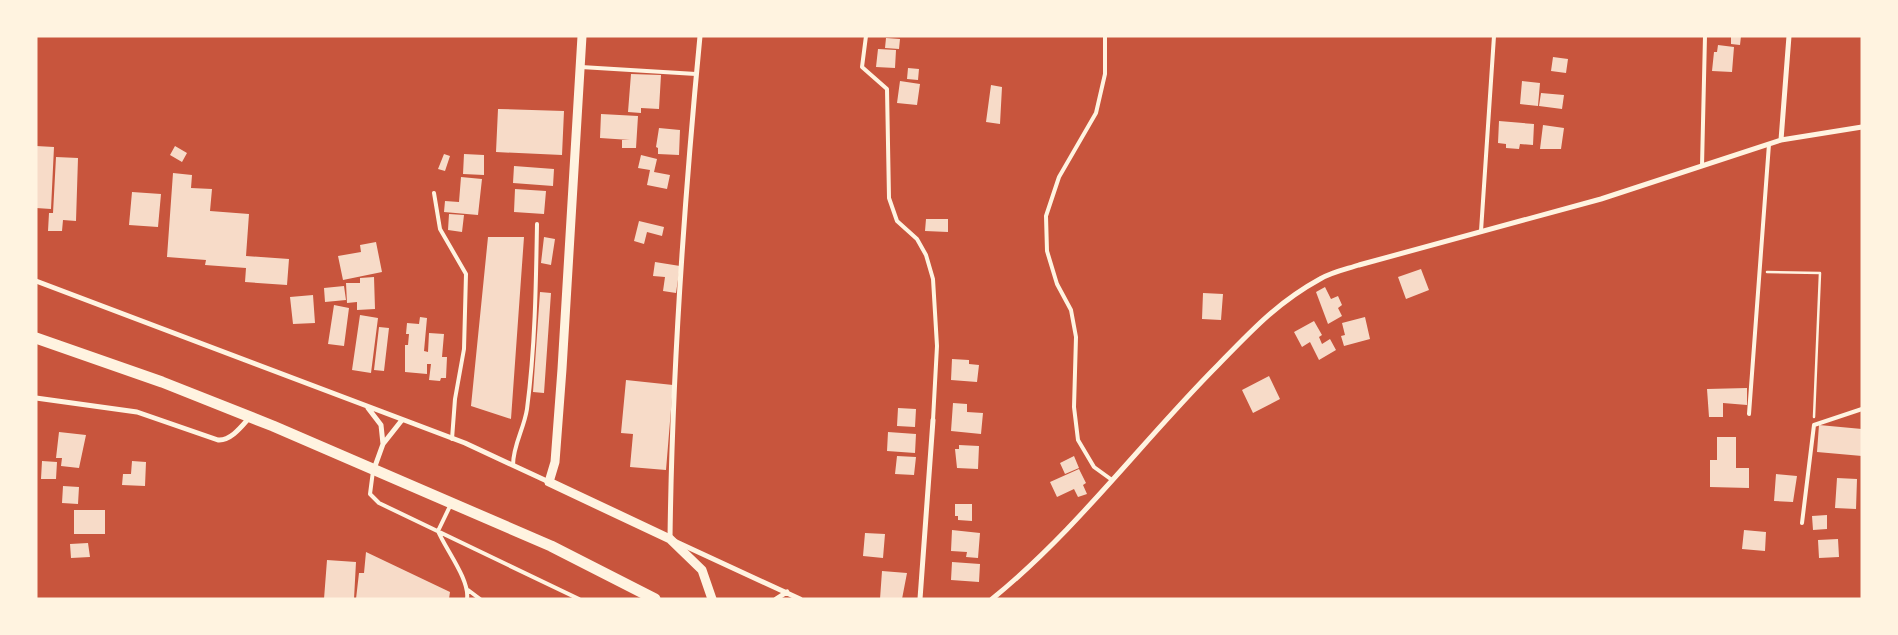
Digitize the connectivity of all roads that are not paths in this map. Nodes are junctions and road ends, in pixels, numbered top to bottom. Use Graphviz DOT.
graph roads {
  1 [pos="582,36"];
  2 [pos="700,36"];
  3 [pos="866,36"];
  4 [pos="1105,36"];
  5 [pos="1494,36"];
  6 [pos="1705,36"];
  7 [pos="1789,36"];
  8 [pos="579,67"];
  9 [pos="696,74"];
  10 [pos="1862,127"];
  11 [pos="1781,140"];
  12 [pos="1769,144"];
  13 [pos="1702,166"];
  14 [pos="434,193"];
  15 [pos="537,224"];
  16 [pos="1482,232"];
  17 [pos="36,280"];
  18 [pos="36,338"];
  19 [pos="36,398"];
  20 [pos="368,407"];
  21 [pos="1862,410"];
  22 [pos="1749,414"];
  23 [pos="250,417"];
  24 [pos="402,420"];
  25 [pos="933,420"];
  26 [pos="452,439"];
  27 [pos="383,444"];
  28 [pos="513,465"];
  29 [pos="374,469"];
  30 [pos="1112,480"];
  31 [pos="549,482"];
  32 [pos="452,502"];
  33 [pos="1802,523"];
  34 [pos="438,531"];
  35 [pos="670,539"];
  36 [pos="468,590"];
  37 [pos="788,592"];
  38 [pos="574,596"];
  39 [pos="467,599"];
  40 [pos="480,599"];
  41 [pos="568,599"];
  42 [pos="579,599"];
  43 [pos="655,599"];
  44 [pos="712,599"];
  45 [pos="776,599"];
  46 [pos="800,599"];
  47 [pos="920,599"];
  48 [pos="992,599"];
  1 -- 8 [label="street"];
  2 -- 9 [label="street"];
  3 -- 25 [label="lane"];
  4 -- 30 [label="lane"];
  5 -- 16 [label="lane"];
  6 -- 13 [label="lane"];
  7 -- 11 [label="street"];
  8 -- 9 [label="lane"];
  8 -- 31 [label="street"];
  9 -- 35 [label="street"];
  10 -- 11 [label="street"];
  11 -- 12 [label="street"];
  12 -- 13 [label="street"];
  12 -- 22 [label="lane"];
  13 -- 16 [label="street"];
  14 -- 26 [label="lane"];
  15 -- 28 [label="lane"];
  16 -- 30 [label="street"];
  17 -- 20 [label="street"];
  18 -- 23 [label="main road"];
  19 -- 23 [label="street"];
  20 -- 24 [label="street"];
  20 -- 27 [label="street"];
  21 -- 33 [label="lane"];
  23 -- 29 [label="main road"];
  24 -- 26 [label="street"];
  24 -- 27 [label="street"];
  25 -- 47 [label="street"];
  26 -- 28 [label="street"];
  27 -- 29 [label="street"];
  28 -- 31 [label="street"];
  29 -- 32 [label="main road"];
  29 -- 34 [label="lane"];
  30 -- 48 [label="street"];
  31 -- 35 [label="street"];
  32 -- 34 [label="lane"];
  32 -- 43 [label="main road"];
  34 -- 36 [label="lane"];
  34 -- 38 [label="lane"];
  35 -- 37 [label="street"];
  35 -- 44 [label="street"];
  36 -- 39 [label="lane"];
  36 -- 40 [label="lane"];
  37 -- 45 [label="street"];
  37 -- 46 [label="street"];
  38 -- 41 [label="lane"];
  38 -- 42 [label="lane"];
}
